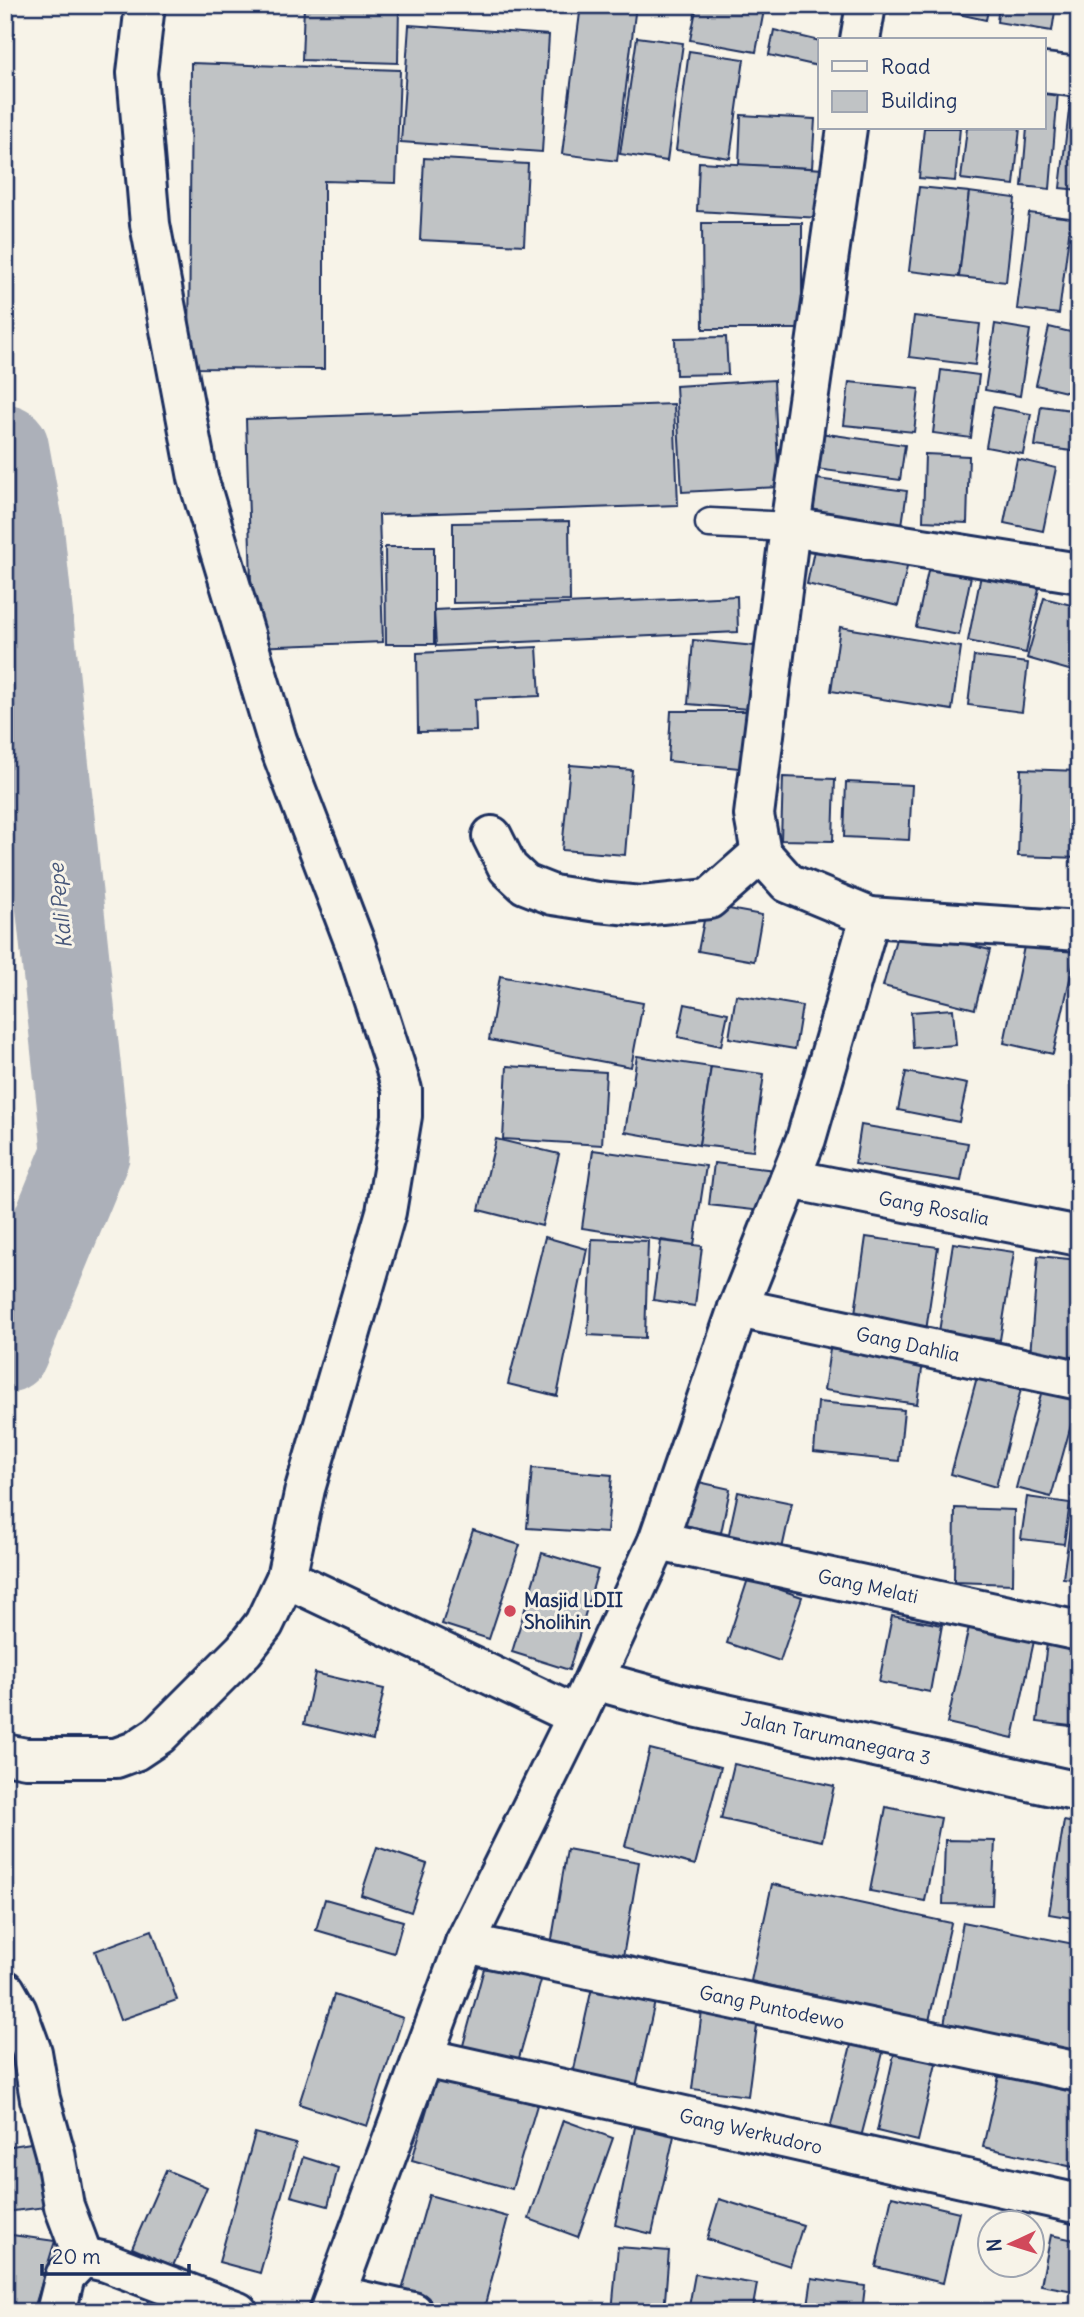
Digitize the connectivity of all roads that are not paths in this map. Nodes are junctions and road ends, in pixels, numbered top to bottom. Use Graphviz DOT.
graph roads {
  1 [pos="145,5"];
  2 [pos="866,5"];
  3 [pos="860,38"];
  4 [pos="1046,72"];
  5 [pos="1079,77"];
  6 [pos="847,130"];
  7 [pos="710,523"];
  8 [pos="790,527"];
  9 [pos="1079,573"];
  10 [pos="492,836"];
  11 [pos="761,853"];
  12 [pos="870,917"];
  13 [pos="1079,931"];
  14 [pos="790,1179"];
  15 [pos="1079,1236"];
  16 [pos="738,1308"];
  17 [pos="1079,1380"];
  18 [pos="658,1541"];
  19 [pos="286,1578"];
  20 [pos="1079,1631"];
  21 [pos="594,1680"];
  22 [pos="578,1716"];
  23 [pos="12,1765"];
  24 [pos="1079,1792"];
  25 [pos="465,1943"];
  26 [pos="5,1990"];
  27 [pos="424,2058"];
  28 [pos="1079,2072"];
  29 [pos="1079,2204"];
  30 [pos="83,2258"];
  31 [pos="332,2303"];
  32 [pos="56,2312"];
  33 [pos="238,2312"];
  34 [pos="413,2312"];
  1 -- 19 [label="street"];
  2 -- 3 [label="street"];
  4 -- 5 [label="street"];
  6 -- 8 [label="street"];
  7 -- 8 [label="lane"];
  8 -- 9 [label="street"];
  8 -- 11 [label="street"];
  10 -- 11 [label="street"];
  11 -- 12 [label="street"];
  12 -- 13 [label="street"];
  12 -- 14 [label="street"];
  14 -- 15 [label="street, Gang Rosalia"];
  14 -- 16 [label="street"];
  16 -- 17 [label="street, Gang Dahlia"];
  16 -- 18 [label="street"];
  18 -- 20 [label="street, Gang Melati"];
  18 -- 21 [label="street"];
  19 -- 22 [label="street"];
  19 -- 23 [label="street"];
  21 -- 22 [label="street"];
  21 -- 24 [label="street, Jalan Tarumanegara 3"];
  22 -- 25 [label="street"];
  25 -- 27 [label="street"];
  25 -- 28 [label="street, Gang Puntodewo"];
  26 -- 30 [label="street"];
  27 -- 29 [label="street, Gang Werkudoro"];
  27 -- 31 [label="street"];
  30 -- 32 [label="street"];
  30 -- 33 [label="street"];
  31 -- 34 [label="street"];
}
